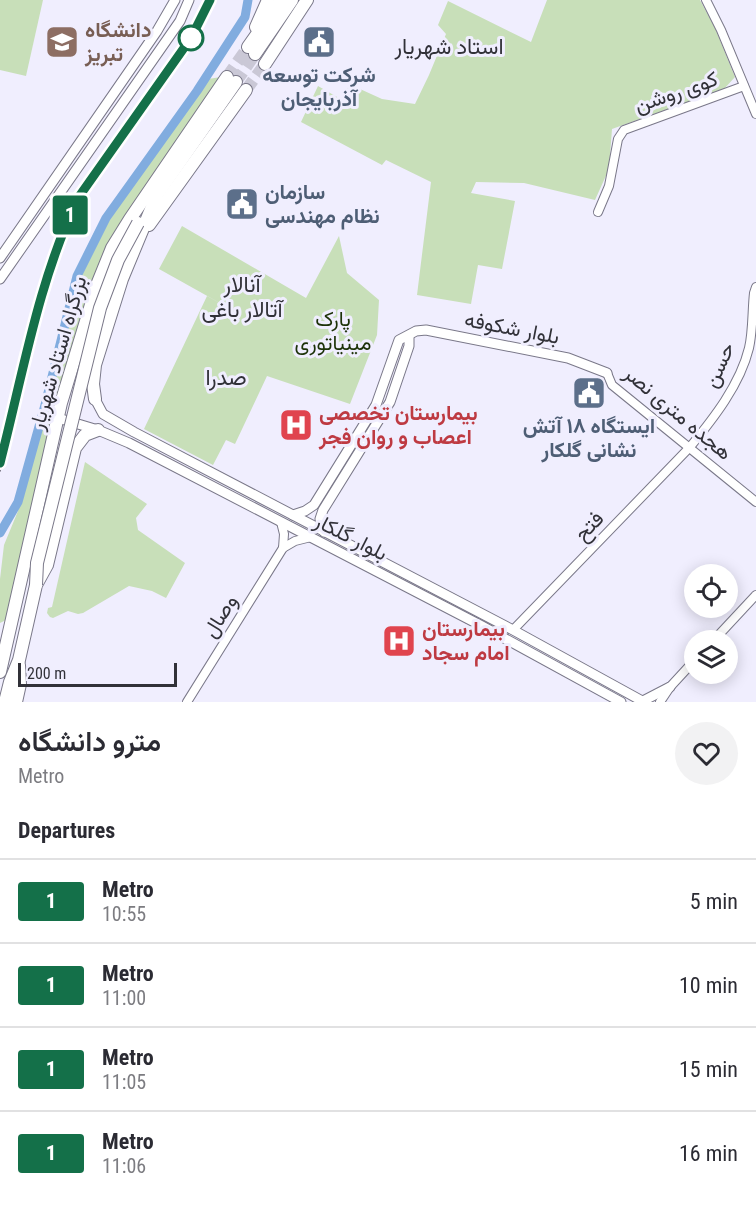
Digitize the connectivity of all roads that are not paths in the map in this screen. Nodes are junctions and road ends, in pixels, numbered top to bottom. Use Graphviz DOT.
graph roads {
  1 [pos="175,0"];
  2 [pos="189,0"];
  3 [pos="281,0"];
  4 [pos="292,0"];
  5 [pos="308,0"];
  6 [pos="706,0"];
  7 [pos="266,5"];
  8 [pos="252,51"];
  9 [pos="265,63"];
  10 [pos="236,83"];
  11 [pos="744,86"];
  12 [pos="756,114"];
  13 [pos="156,197"];
  14 [pos="598,212"];
  15 [pos="22,226"];
  16 [pos="33,232"];
  17 [pos="138,241"];
  18 [pos="0,258"];
  19 [pos="0,279"];
  20 [pos="756,287"];
  21 [pos="74,359"];
  22 [pos="95,365"];
  23 [pos="608,373"];
  24 [pos="65,387"];
  25 [pos="95,399"];
  26 [pos="58,418"];
  27 [pos="98,429"];
  28 [pos="53,441"];
  29 [pos="690,447"];
  30 [pos="75,448"];
  31 [pos="756,502"];
  32 [pos="318,508"];
  33 [pos="293,515"];
  34 [pos="281,522"];
  35 [pos="324,532"];
  36 [pos="311,537"];
  37 [pos="283,548"];
  38 [pos="36,585"];
  39 [pos="756,595"];
  40 [pos="513,630"];
  41 [pos="723,630"];
  42 [pos="0,672"];
  43 [pos="684,674"];
  44 [pos="666,696"];
  45 [pos="614,699"];
  46 [pos="14,701"];
  47 [pos="187,702"];
  48 [pos="621,702"];
  49 [pos="643,702"];
  1 -- 15 [label="main road"];
  2 -- 16 [label="main road"];
  3 -- 8 [label="highway"];
  4 -- 8 [label="highway"];
  5 -- 9 [label="highway"];
  6 -- 11 [label="street"];
  7 -- 8 [label="highway"];
  10 -- 13 [label="highway"];
  10 -- 17 [label="highway"];
  10 -- 21 [label="highway, بزرگراه استاد شهریار"];
  11 -- 12 [label="street"];
  11 -- 14 [label="street, کوی روشن"];
  13 -- 17 [label="highway"];
  13 -- 38 [label="highway, bridge"];
  15 -- 16 [label="main road"];
  15 -- 18 [label="main road"];
  16 -- 19 [label="main road"];
  17 -- 22 [label="highway"];
  20 -- 29 [label="street, حسن"];
  21 -- 22 [label="highway"];
  21 -- 24 [label="highway, بزرگراه استاد شهریار"];
  22 -- 25 [label="highway"];
  23 -- 29 [label="street, هجده متری نصر"];
  23 -- 32 [label="main road, بلوار شکوفه"];
  24 -- 25 [label="highway"];
  24 -- 26 [label="highway, بزرگراه استاد شهریار"];
  25 -- 33 [label="main road, بلوار گلکار"];
  26 -- 27 [label="main road, بلوار گلکار"];
  26 -- 28 [label="highway, بزرگراه استاد شهریار"];
  27 -- 30 [label="highway"];
  27 -- 34 [label="main road, بلوار گلکار"];
  28 -- 30 [label="highway"];
  28 -- 42 [label="highway, بزرگراه استاد شهریار"];
  29 -- 31 [label="street, هجده متری نصر"];
  29 -- 40 [label="street, فتح"];
  30 -- 38 [label="highway"];
  32 -- 33 [label="main road"];
  32 -- 35 [label="main road"];
  33 -- 35 [label="main road, بلوار گلکار"];
  34 -- 36 [label="main road, بلوار گلکار"];
  34 -- 37 [label="street"];
  35 -- 40 [label="main road, بلوار گلکار"];
  36 -- 37 [label="street"];
  36 -- 45 [label="main road, بلوار گلکار"];
  37 -- 47 [label="street, وصال"];
  38 -- 46 [label="highway"];
  39 -- 41 [label="street"];
  40 -- 49 [label="main road, بلوار گلکار"];
  43 -- 44 [label="street"];
  44 -- 49 [label="main road"];
  45 -- 48 [label="main road, بلوار گلکار"];
}
